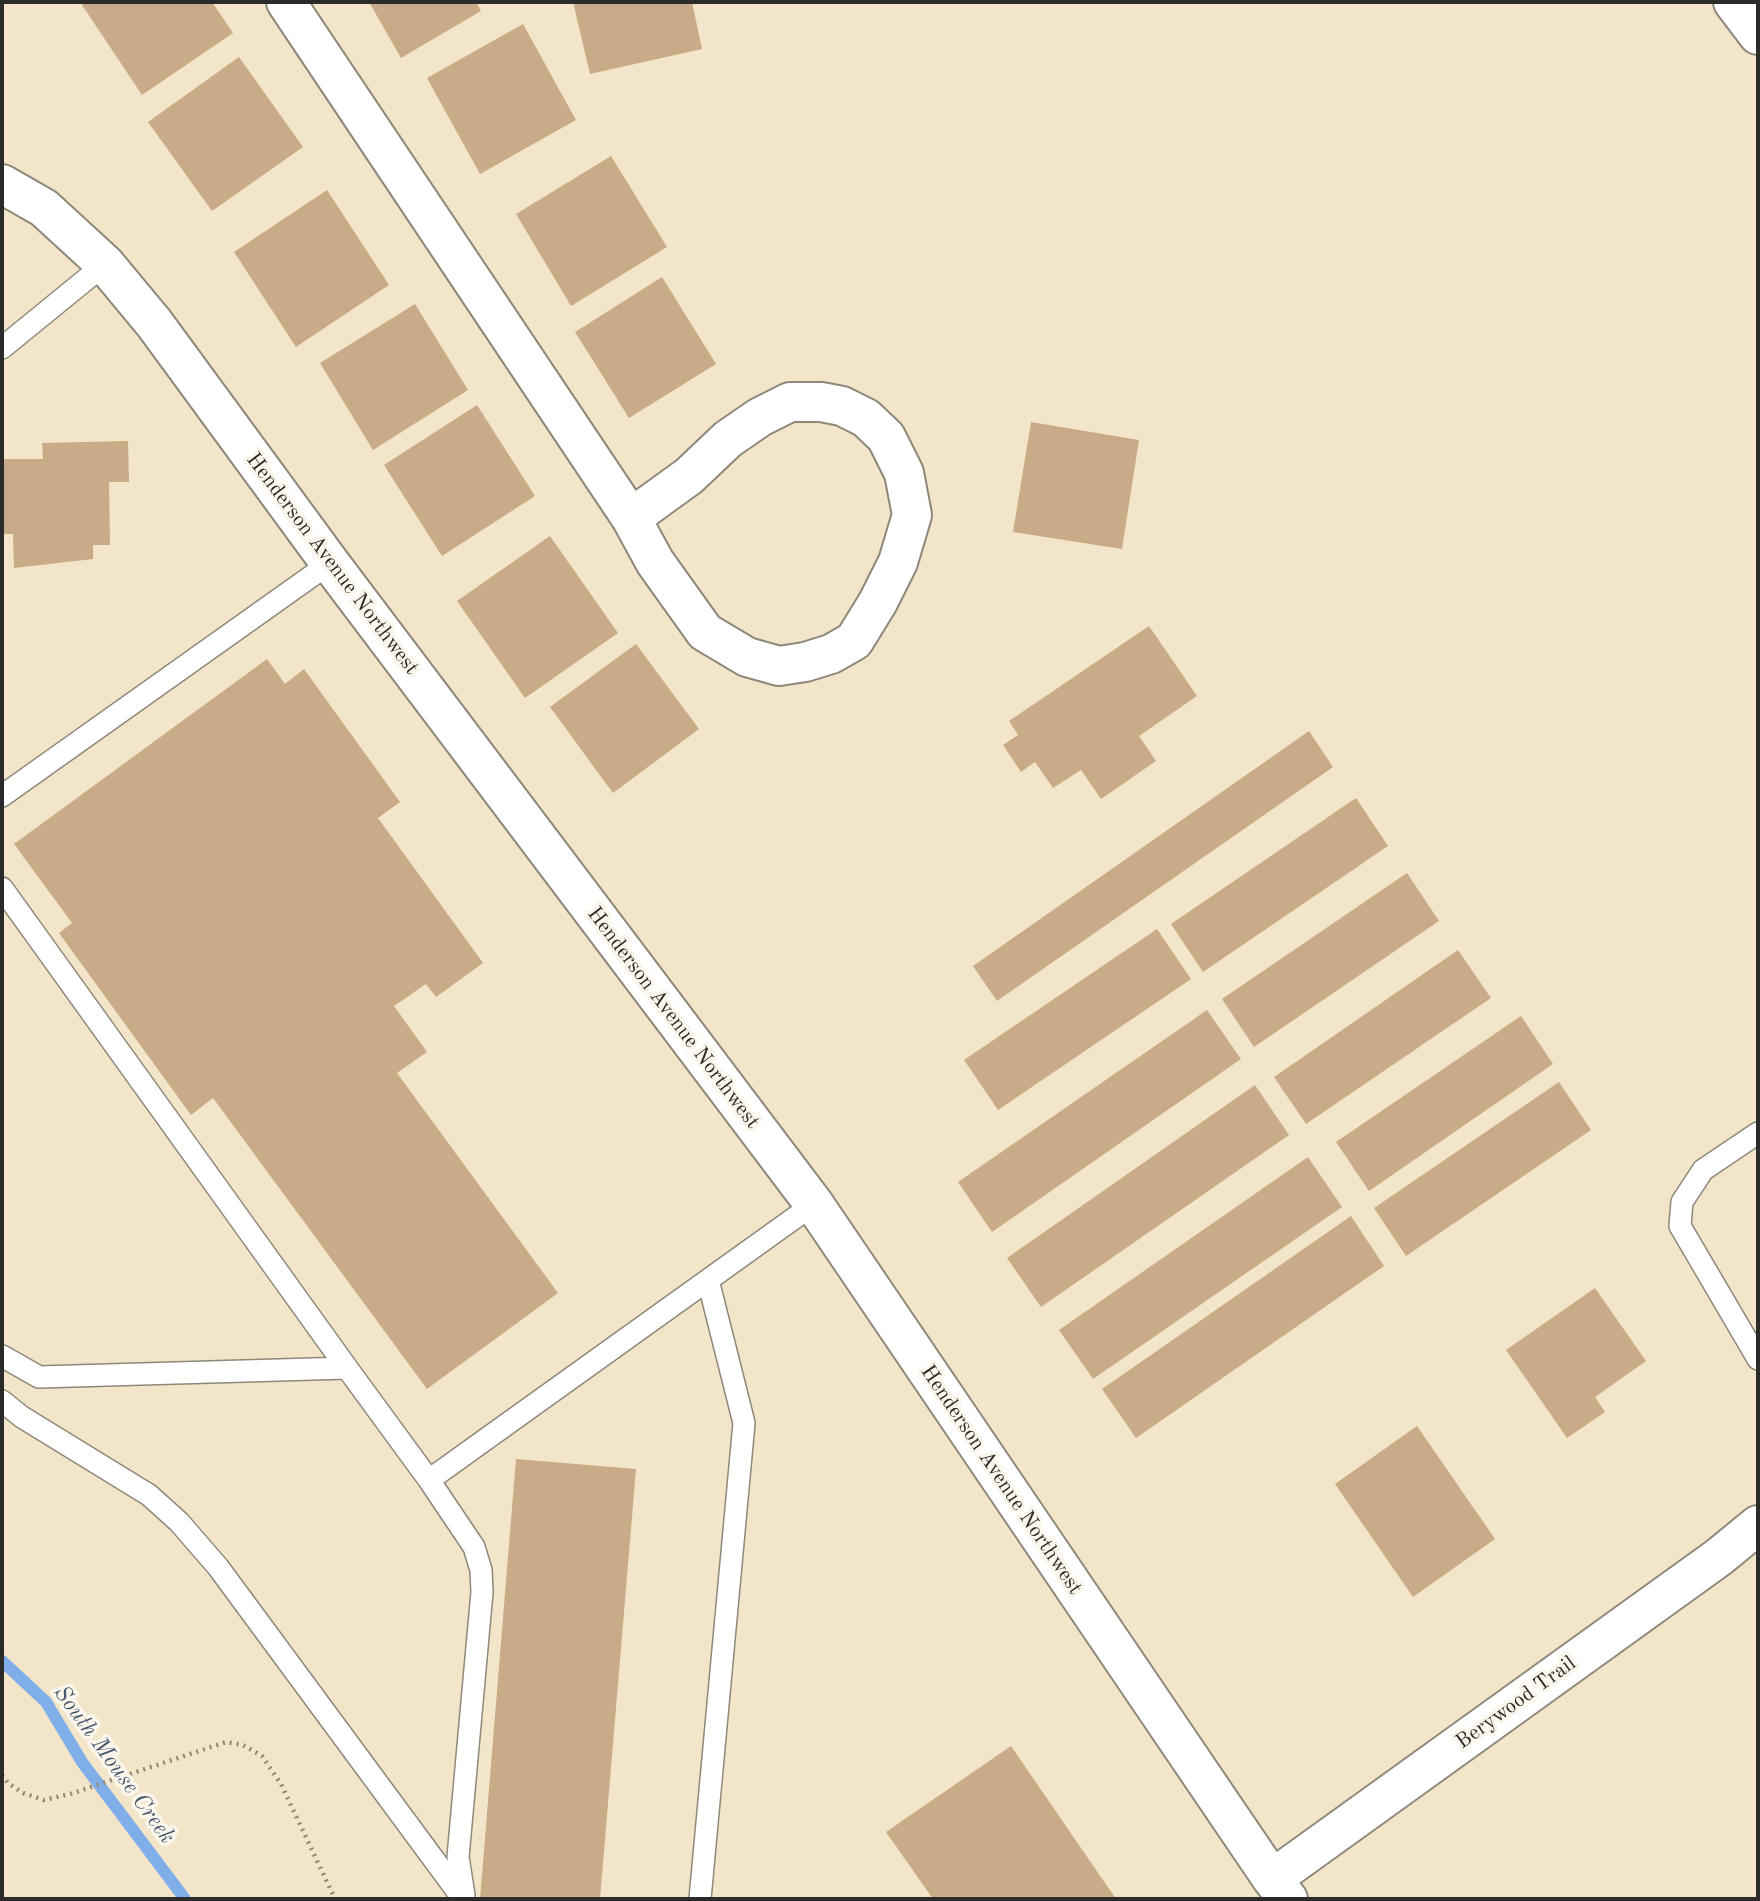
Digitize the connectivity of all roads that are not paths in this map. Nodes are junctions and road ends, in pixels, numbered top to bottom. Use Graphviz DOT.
graph roads {
  1 [pos="286,2"];
  2 [pos="1733,2"];
  3 [pos="1758,35"];
  4 [pos="2,184"];
  5 [pos="105,264"];
  6 [pos="2,348"];
  7 [pos="631,518"];
  8 [pos="330,563"];
  9 [pos="2,796"];
  10 [pos="2,888"];
  11 [pos="1758,1133"];
  12 [pos="814,1204"];
  13 [pos="708,1280"];
  14 [pos="2,1356"];
  15 [pos="1758,1359"];
  16 [pos="347,1368"];
  17 [pos="2,1401"];
  18 [pos="429,1480"];
  19 [pos="1758,1525"];
  20 [pos="1280,1889"];
  21 [pos="464,1899"];
  22 [pos="700,1899"];
  1 -- 7 [label="street"];
  2 -- 3 [label="street"];
  4 -- 5 [label="street, Henderson Avenue Northwest"];
  5 -- 6 [label="lane"];
  5 -- 8 [label="street, Henderson Avenue Northwest"];
  7 -- 7 [label="street"];
  8 -- 9 [label="lane"];
  8 -- 12 [label="street, Henderson Avenue Northwest"];
  10 -- 16 [label="lane"];
  11 -- 15 [label="lane"];
  12 -- 13 [label="lane"];
  12 -- 20 [label="street, Henderson Avenue Northwest"];
  13 -- 18 [label="lane"];
  13 -- 22 [label="lane"];
  14 -- 16 [label="lane"];
  16 -- 18 [label="lane"];
  17 -- 21 [label="lane"];
  18 -- 21 [label="lane"];
  19 -- 20 [label="street, Berywood Trail"];
}
